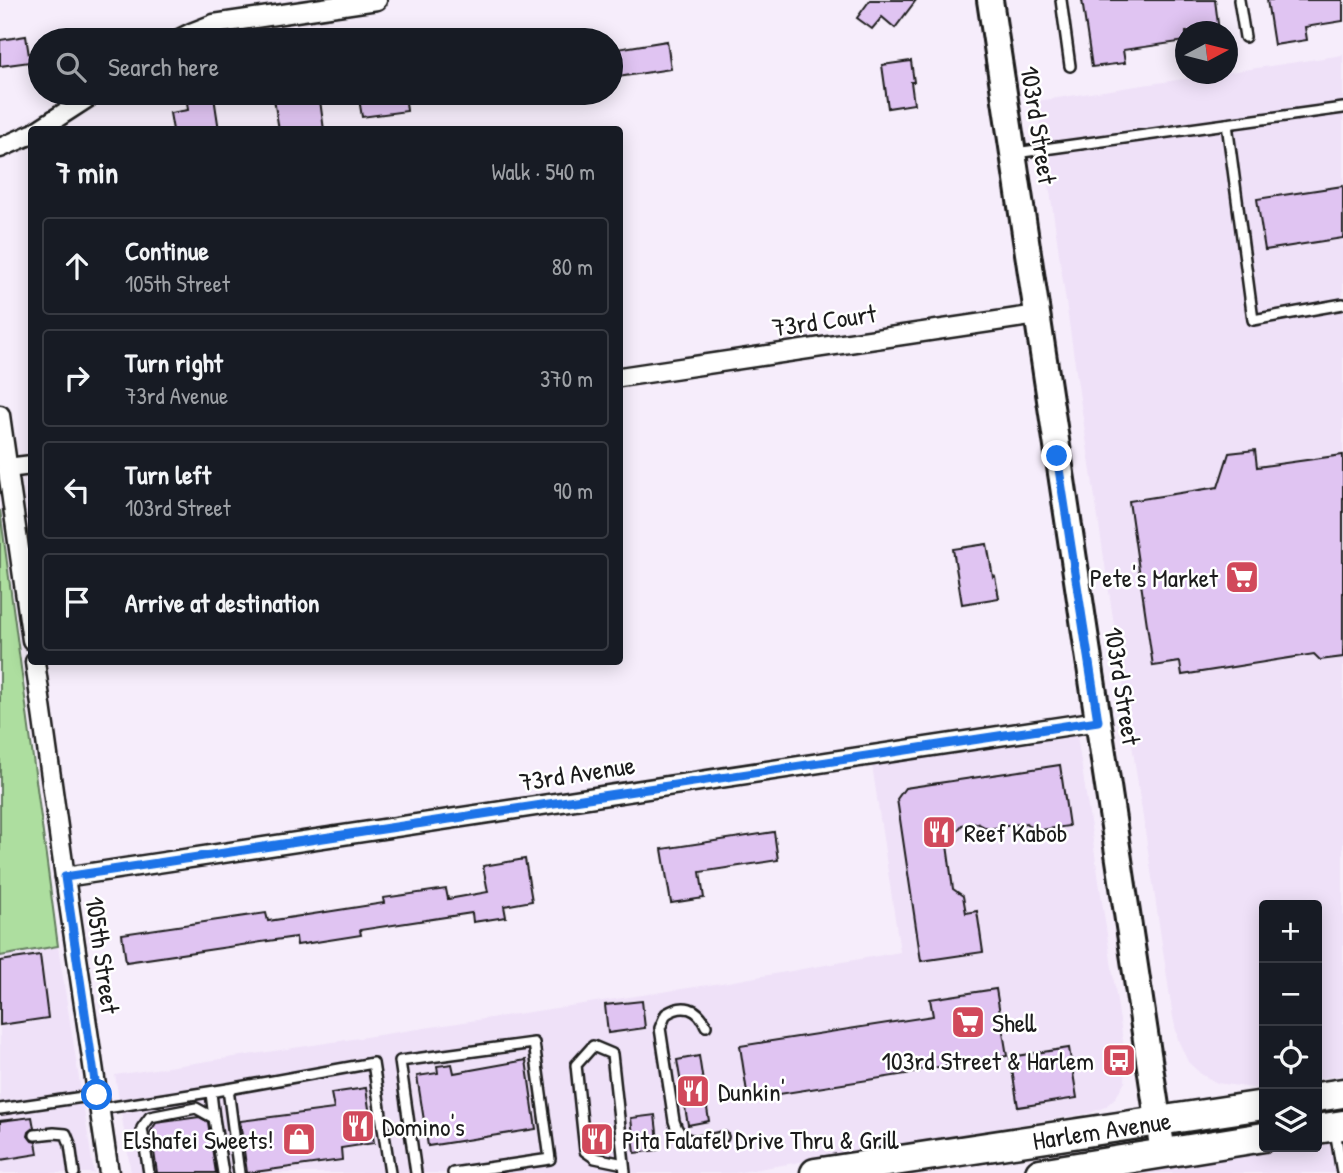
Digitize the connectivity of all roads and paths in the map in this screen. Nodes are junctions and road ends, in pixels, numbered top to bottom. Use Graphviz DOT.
graph roads {
  1 [pos="377,0"];
  2 [pos="990,0"];
  3 [pos="1061,0"];
  4 [pos="1239,0"];
  5 [pos="204,28"];
  6 [pos="1245,37"];
  7 [pos="1070,66"];
  8 [pos="77,105"];
  9 [pos="1343,108"];
  10 [pos="1227,124"];
  11 [pos="44,126"];
  12 [pos="28,136"];
  13 [pos="0,148"];
  14 [pos="1013,153"];
  15 [pos="1343,304"];
  16 [pos="1037,315"];
  17 [pos="623,377"];
  18 [pos="0,415"];
  19 [pos="28,466"];
  20 [pos="8,468"];
  21 [pos="28,611"];
  22 [pos="34,665"];
  23 [pos="1098,721"];
  24 [pos="65,877"];
  25 [pos="706,1026"];
  26 [pos="228,1089"];
  27 [pos="211,1093"];
  28 [pos="1343,1093"];
  29 [pos="1322,1096"];
  30 [pos="99,1102"];
  31 [pos="1259,1106"];
  32 [pos="0,1108"];
  33 [pos="214,1118"];
  34 [pos="1158,1121"];
  35 [pos="1331,1127"];
  36 [pos="35,1135"];
  37 [pos="723,1137"];
  38 [pos="1259,1138"];
  39 [pos="1165,1163"];
  40 [pos="624,1169"];
  41 [pos="472,1172"];
  42 [pos="74,1173"];
  43 [pos="109,1173"];
  44 [pos="149,1173"];
  45 [pos="223,1173"];
  46 [pos="239,1173"];
  47 [pos="390,1173"];
  48 [pos="416,1173"];
  49 [pos="453,1173"];
  50 [pos="815,1173"];
  51 [pos="1040,1173"];
  52 [pos="1342,1173"];
  1 -- 5 [label="street"];
  2 -- 14 [label="street, 103rd Street"];
  3 -- 7 [label="lane"];
  4 -- 6 [label="lane"];
  8 -- 11 [label="street"];
  9 -- 10 [label="lane"];
  10 -- 14 [label="lane"];
  10 -- 15 [label="lane"];
  12 -- 13 [label="street"];
  14 -- 16 [label="street, 103rd Street"];
  16 -- 17 [label="street, 73rd Court"];
  16 -- 23 [label="street, 103rd Street"];
  18 -- 20 [label="street"];
  19 -- 20 [label="street"];
  20 -- 21 [label="street"];
  22 -- 24 [label="street, 105th Street"];
  23 -- 24 [label="street, 73rd Avenue"];
  23 -- 34 [label="street, 103rd Street"];
  24 -- 30 [label="street, 105th Street"];
  25 -- 37 [label="lane"];
  26 -- 27 [label="lane"];
  26 -- 46 [label="lane"];
  26 -- 47 [label="lane"];
  27 -- 30 [label="lane"];
  27 -- 33 [label="lane"];
  28 -- 29 [label="main road"];
  30 -- 32 [label="lane"];
  30 -- 43 [label="street, 105th Street"];
  31 -- 34 [label="main road, Harlem Avenue"];
  33 -- 44 [label="lane"];
  33 -- 45 [label="lane"];
  34 -- 39 [label="street, 103rd Street"];
  34 -- 50 [label="main road, Harlem Avenue"];
  35 -- 52 [label="lane"];
  36 -- 42 [label="lane"];
  38 -- 39 [label="main road, Harlem Avenue"];
  39 -- 51 [label="main road, Harlem Avenue"];
  40 -- 40 [label="lane"];
  41 -- 48 [label="lane"];
  41 -- 49 [label="lane"];
}
